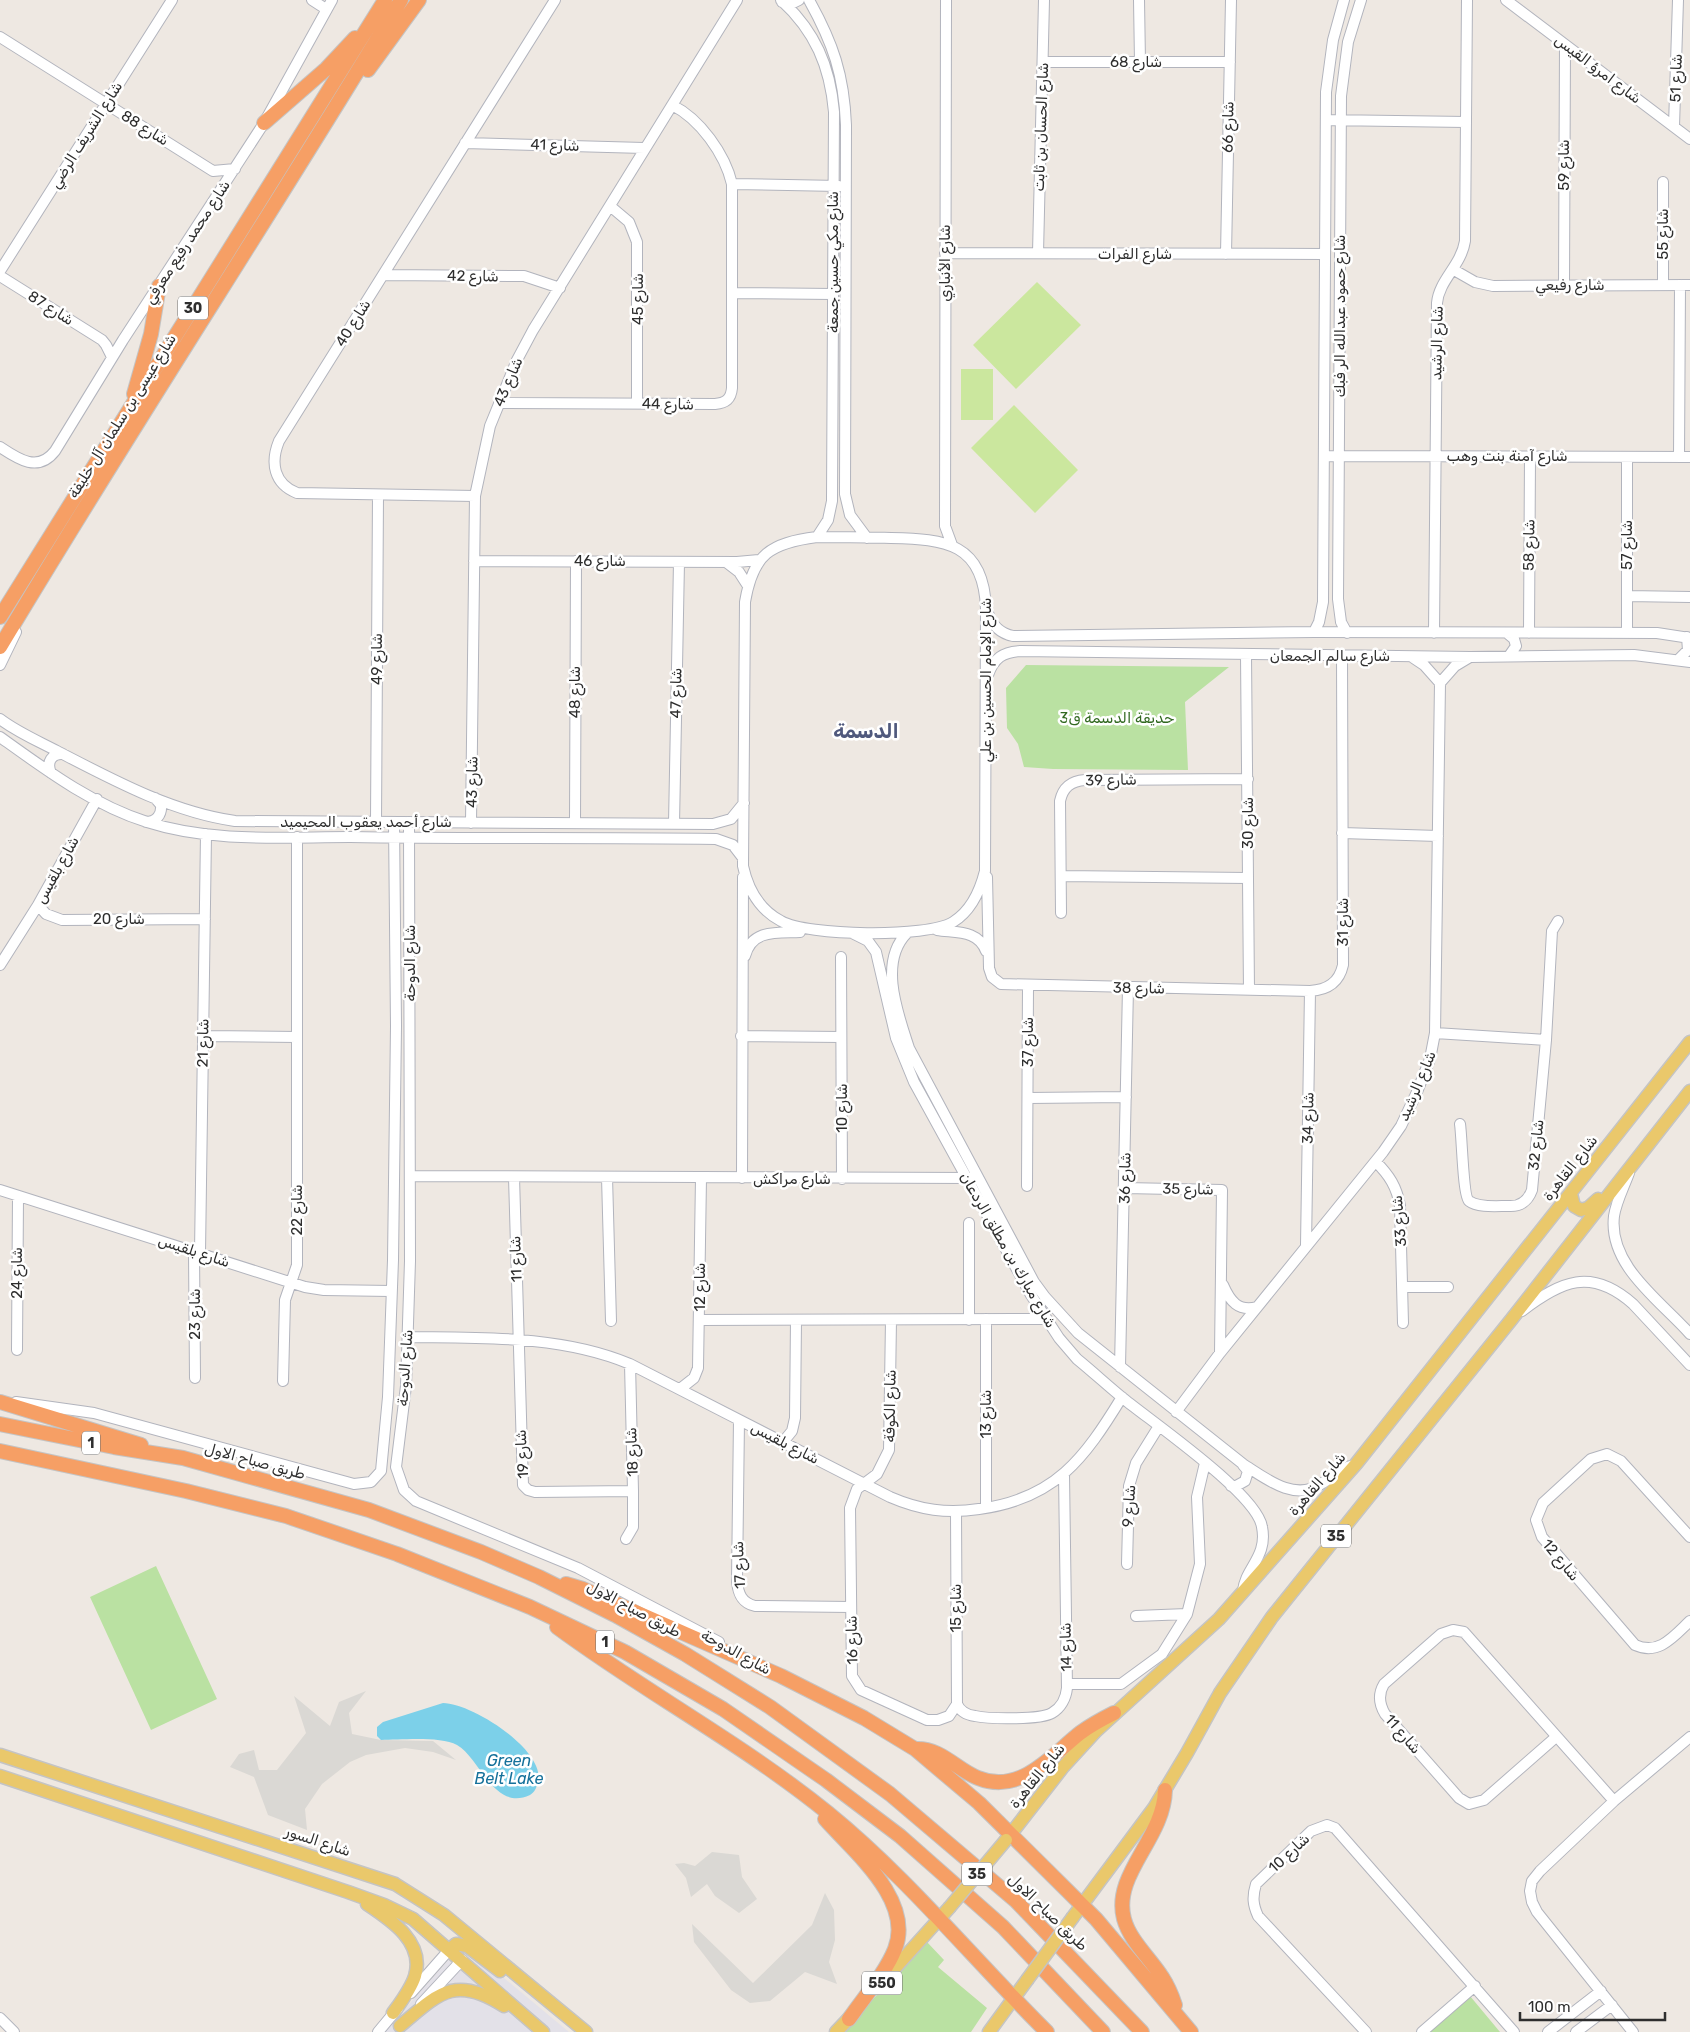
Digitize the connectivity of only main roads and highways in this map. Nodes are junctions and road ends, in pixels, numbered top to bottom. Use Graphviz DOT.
graph roads {
  1 [pos="385,0"];
  2 [pos="401,0"];
  3 [pos="419,0"];
  4 [pos="375,18"];
  5 [pos="264,123"];
  6 [pos="327,124"];
  7 [pos="159,286"];
  8 [pos="129,411"];
  9 [pos="0,617"];
  10 [pos="0,647"];
  11 [pos="1690,1042"];
  12 [pos="1690,1091"];
  13 [pos="1571,1194"];
  14 [pos="1607,1195"];
  15 [pos="0,1401"];
  16 [pos="0,1424"];
  17 [pos="0,1451"];
  18 [pos="182,1458"];
  19 [pos="538,1577"];
  20 [pos="530,1607"];
  21 [pos="1114,1713"];
  22 [pos="915,1749"];
  23 [pos="0,1755"];
  24 [pos="0,1776"];
  25 [pos="798,1789"];
  26 [pos="1165,1790"];
  27 [pos="1008,1838"];
  28 [pos="348,1892"];
  29 [pos="1082,1905"];
  30 [pos="949,1908"];
  31 [pos="940,1920"];
  32 [pos="458,1927"];
  33 [pos="469,1947"];
  34 [pos="449,1950"];
  35 [pos="462,1960"];
  36 [pos="539,1993"];
  37 [pos="1014,2000"];
  38 [pos="393,2013"];
  39 [pos="1178,2016"];
  40 [pos="849,2019"];
  41 [pos="397,2029"];
  42 [pos="542,2032"];
  43 [pos="586,2032"];
  44 [pos="836,2032"];
  45 [pos="989,2032"];
  46 [pos="1048,2032"];
  47 [pos="1103,2032"];
  48 [pos="1142,2032"];
  49 [pos="1191,2032"];
  1 -- 4 [label="highway, شارع عيسى بن سلمان آل خليفة / 30"];
  2 -- 6 [label="highway, شارع عيسى بن سلمان آل خليفة / 30"];
  3 -- 6 [label="highway"];
  4 -- 5 [label="highway"];
  4 -- 8 [label="highway, شارع عيسى بن سلمان آل خليفة / 30"];
  6 -- 10 [label="highway, شارع عيسى بن سلمان آل خليفة / 30"];
  7 -- 8 [label="highway"];
  8 -- 9 [label="highway, شارع عيسى بن سلمان آل خليفة / 30"];
  11 -- 13 [label="main road, شارع القاهرة"];
  12 -- 14 [label="main road"];
  13 -- 14 [label="main road"];
  13 -- 21 [label="main road, شارع القاهرة / 35"];
  14 -- 26 [label="main road, 35"];
  15 -- 18 [label="highway"];
  16 -- 18 [label="highway, طريق صباح الاول / 1"];
  17 -- 20 [label="highway, 1"];
  18 -- 19 [label="highway, طريق صباح الاول / 1"];
  19 -- 22 [label="highway"];
  19 -- 48 [label="highway, طريق صباح الاول / 1"];
  20 -- 25 [label="highway"];
  20 -- 47 [label="highway, 1"];
  21 -- 22 [label="highway"];
  21 -- 27 [label="main road, شارع القاهرة / 35"];
  22 -- 27 [label="highway"];
  23 -- 32 [label="main road, شارع السور"];
  24 -- 28 [label="main road"];
  25 -- 31 [label="highway"];
  25 -- 40 [label="highway"];
  26 -- 29 [label="main road, 35"];
  26 -- 39 [label="highway"];
  27 -- 29 [label="highway"];
  27 -- 30 [label="main road, شارع القاهرة / 35, bridge"];
  28 -- 34 [label="main road"];
  28 -- 38 [label="main road"];
  29 -- 37 [label="main road, 35, bridge"];
  29 -- 39 [label="highway"];
  30 -- 31 [label="main road, شارع القاهرة / 550"];
  31 -- 37 [label="highway"];
  31 -- 40 [label="main road, 550"];
  32 -- 33 [label="main road"];
  32 -- 36 [label="main road, شارع السور"];
  33 -- 34 [label="main road"];
  33 -- 35 [label="main road"];
  33 -- 36 [label="main road"];
  34 -- 35 [label="main road"];
  35 -- 42 [label="main road"];
  36 -- 43 [label="main road, شارع السور"];
  37 -- 45 [label="main road"];
  37 -- 46 [label="highway"];
  39 -- 49 [label="highway"];
  40 -- 44 [label="main road, 550"];
  41 -- 42 [label="main road"];
}
